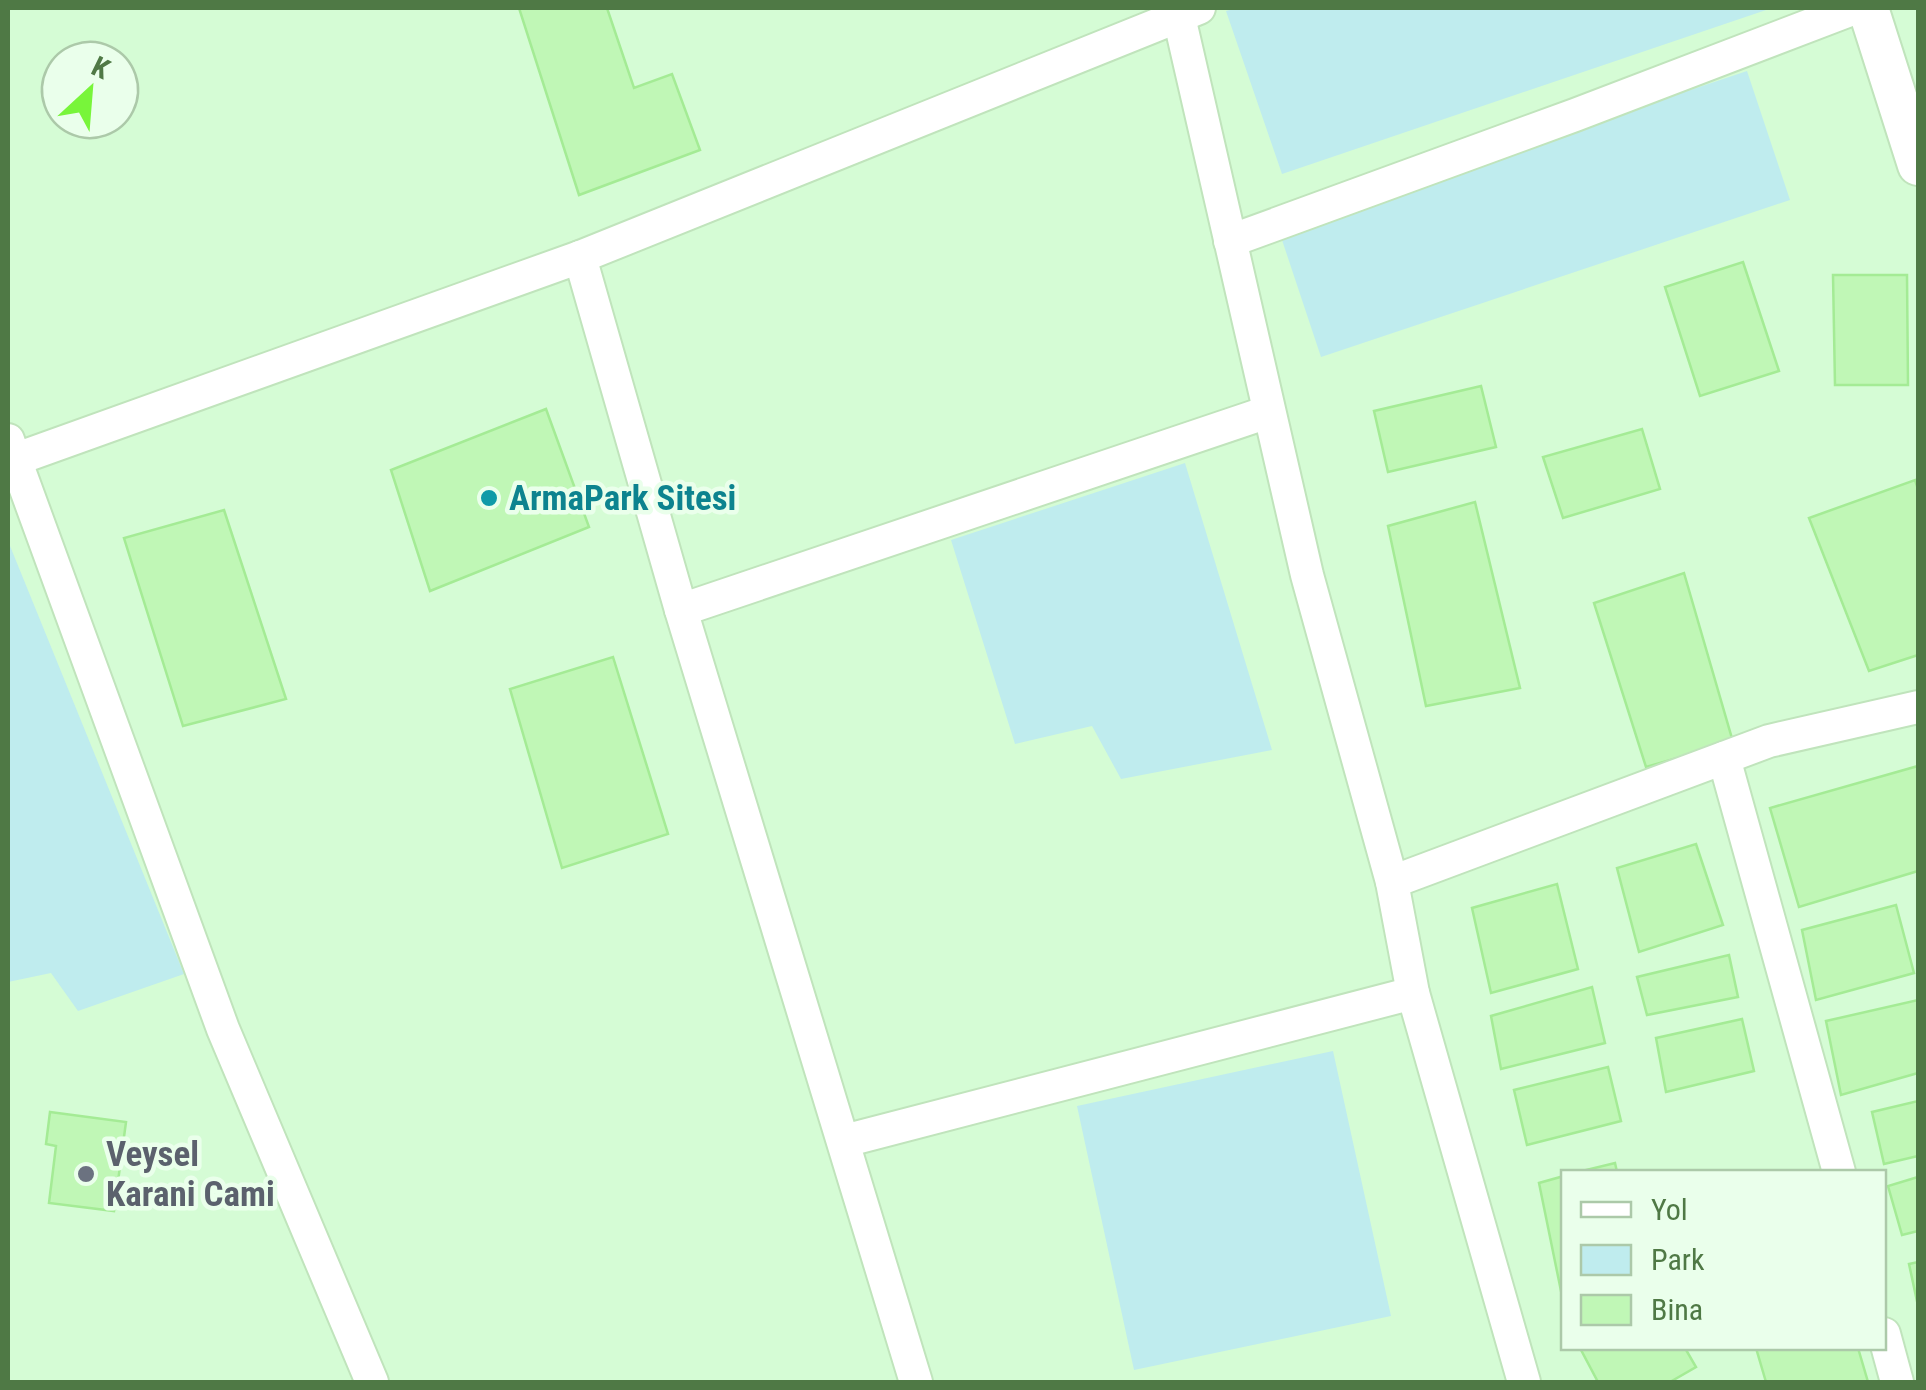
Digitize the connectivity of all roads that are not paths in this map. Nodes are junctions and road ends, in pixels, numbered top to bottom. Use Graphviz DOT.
graph roads {
  1 [pos="1855,8"];
  2 [pos="1868,8"];
  3 [pos="1185,10"];
  4 [pos="1918,165"];
  5 [pos="1230,241"];
  6 [pos="580,257"];
  7 [pos="1268,412"];
  8 [pos="10,453"];
  9 [pos="681,610"];
  10 [pos="1918,707"];
  11 [pos="1724,758"];
  12 [pos="1392,882"];
  13 [pos="1413,993"];
  14 [pos="844,1141"];
  15 [pos="1838,1170"];
  16 [pos="1886,1341"];
  17 [pos="372,1382"];
  18 [pos="916,1382"];
  19 [pos="1524,1382"];
  20 [pos="1897,1382"];
  1 -- 5 [label="street"];
  2 -- 4 [label="street"];
  3 -- 5 [label="street"];
  3 -- 6 [label="street"];
  5 -- 7 [label="street"];
  6 -- 8 [label="street"];
  6 -- 9 [label="street"];
  7 -- 9 [label="street"];
  7 -- 12 [label="street"];
  8 -- 17 [label="street"];
  9 -- 14 [label="street"];
  10 -- 11 [label="street"];
  11 -- 12 [label="street"];
  11 -- 15 [label="street"];
  12 -- 13 [label="street"];
  13 -- 14 [label="street"];
  13 -- 19 [label="street"];
  14 -- 18 [label="street"];
  16 -- 20 [label="street"];
}
